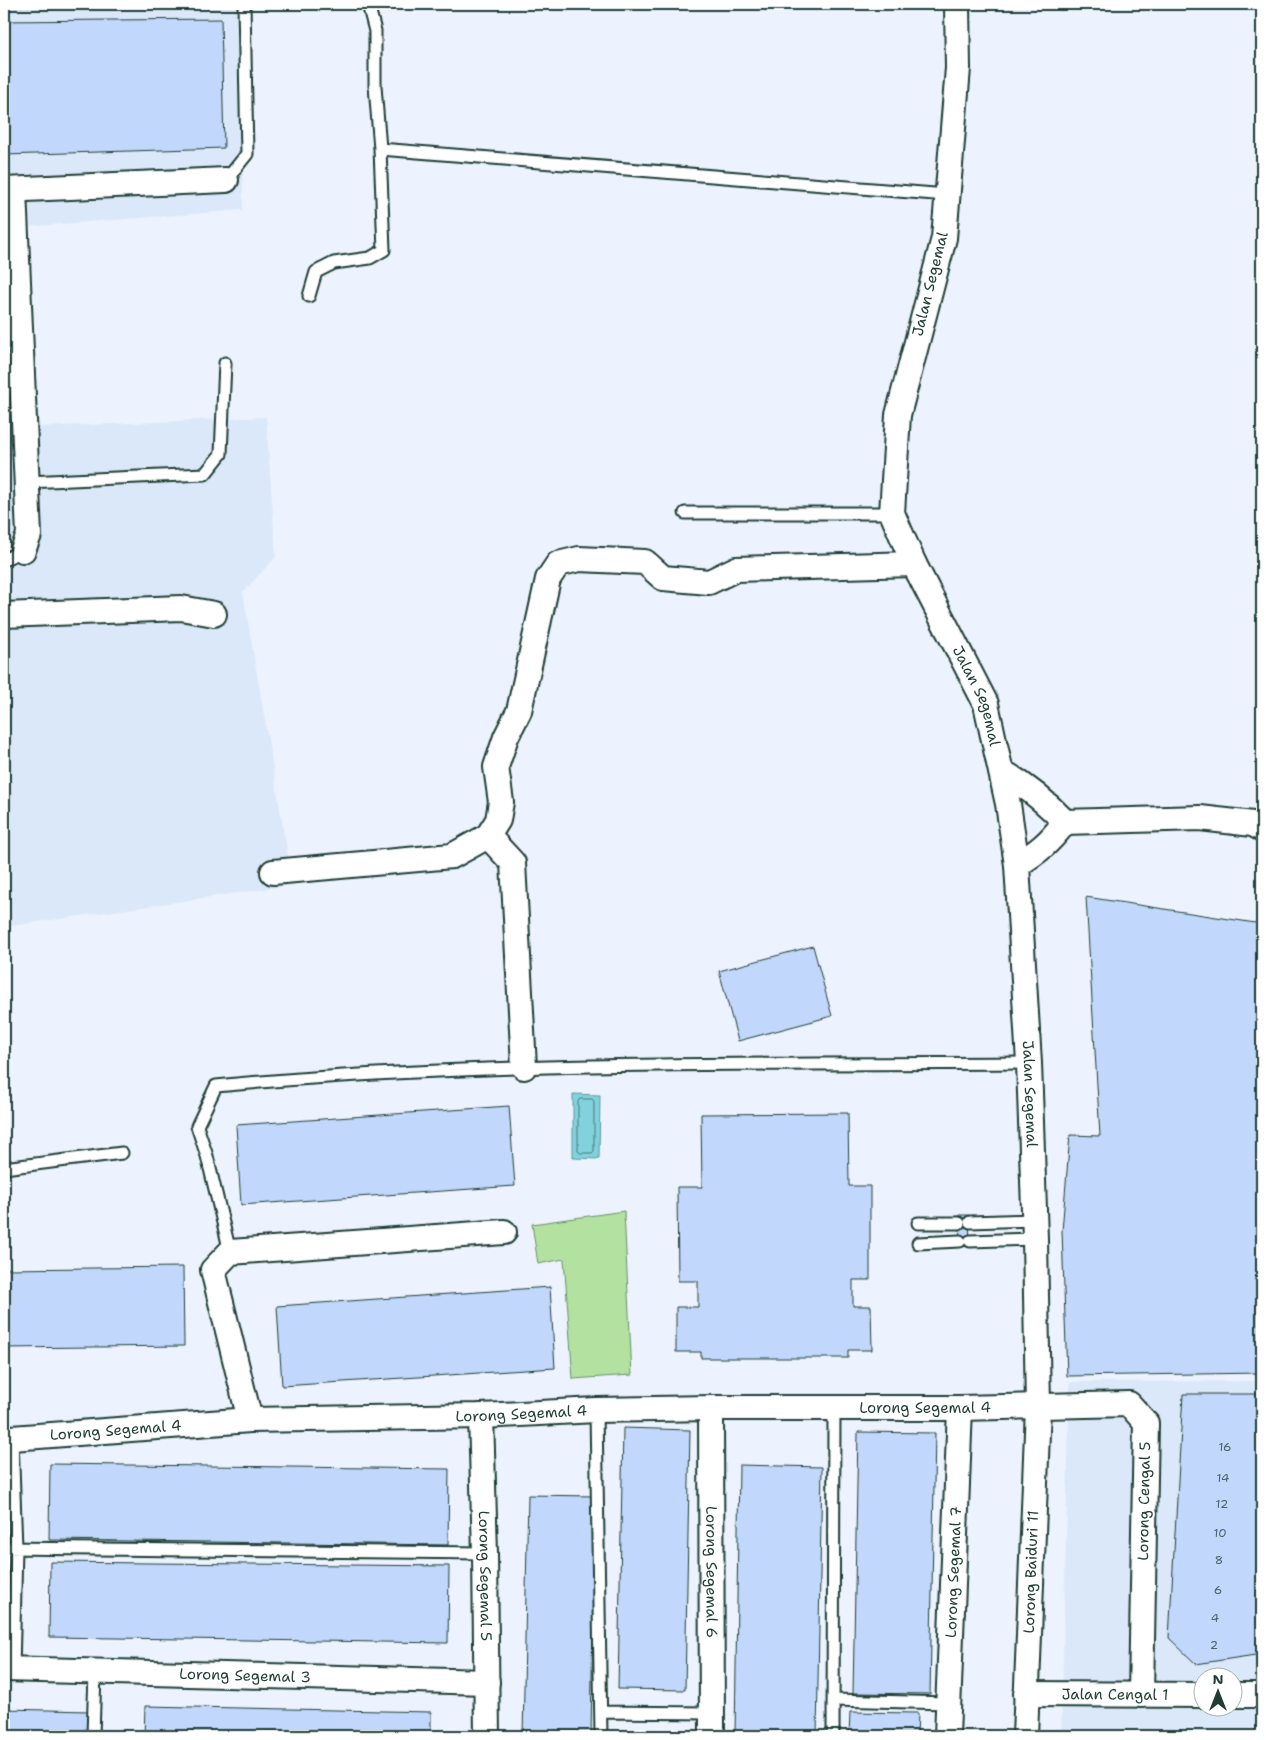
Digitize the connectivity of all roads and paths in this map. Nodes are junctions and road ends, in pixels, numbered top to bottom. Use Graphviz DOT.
graph roads {
  1 [pos="244,4"];
  2 [pos="368,4"];
  3 [pos="956,4"];
  4 [pos="380,149"];
  5 [pos="226,180"];
  6 [pos="9,190"];
  7 [pos="947,195"];
  8 [pos="309,296"];
  9 [pos="225,363"];
  10 [pos="27,482"];
  11 [pos="686,513"];
  12 [pos="892,513"];
  13 [pos="13,555"];
  14 [pos="914,564"];
  15 [pos="214,614"];
  16 [pos="4,615"];
  17 [pos="1001,772"];
  18 [pos="1065,822"];
  19 [pos="1262,829"];
  20 [pos="488,836"];
  21 [pos="1017,865"];
  22 [pos="273,872"];
  23 [pos="1029,1063"];
  24 [pos="524,1067"];
  25 [pos="122,1153"];
  26 [pos="4,1168"];
  27 [pos="918,1223"];
  28 [pos="1035,1229"];
  29 [pos="504,1232"];
  30 [pos="918,1243"];
  31 [pos="230,1252"];
  32 [pos="1038,1407"];
  33 [pos="712,1408"];
  34 [pos="834,1408"];
  35 [pos="960,1408"];
  36 [pos="596,1410"];
  37 [pos="481,1416"];
  38 [pos="250,1420"];
  39 [pos="8,1437"];
  40 [pos="4,1548"];
  41 [pos="16,1548"];
  42 [pos="485,1553"];
  43 [pos="8,1670"];
  44 [pos="95,1672"];
  45 [pos="487,1682"];
  46 [pos="1026,1694"];
  47 [pos="1141,1695"];
  48 [pos="1194,1695"];
  49 [pos="1244,1695"];
  50 [pos="1262,1695"];
  51 [pos="833,1700"];
  52 [pos="948,1703"];
  53 [pos="601,1712"];
  54 [pos="712,1713"];
  55 [pos="93,1736"];
  56 [pos="487,1736"];
  57 [pos="601,1736"];
  58 [pos="712,1736"];
  59 [pos="833,1736"];
  60 [pos="947,1736"];
  61 [pos="1025,1736"];
  1 -- 5 [label="lane"];
  2 -- 4 [label="lane"];
  3 -- 7 [label="street, Jalan Segemal"];
  4 -- 7 [label="lane"];
  4 -- 8 [label="lane"];
  5 -- 6 [label="street"];
  6 -- 10 [label="street"];
  7 -- 12 [label="street, Jalan Segemal"];
  9 -- 10 [label="lane"];
  10 -- 13 [label="street"];
  11 -- 12 [label="lane"];
  12 -- 14 [label="street, Jalan Segemal"];
  14 -- 17 [label="street, Jalan Segemal"];
  14 -- 20 [label="street"];
  15 -- 16 [label="street"];
  17 -- 18 [label="street"];
  17 -- 21 [label="street, Jalan Segemal"];
  18 -- 19 [label="street"];
  18 -- 21 [label="street"];
  20 -- 22 [label="street"];
  20 -- 24 [label="street"];
  21 -- 23 [label="street, Jalan Segemal"];
  23 -- 24 [label="lane"];
  23 -- 28 [label="street, Jalan Segemal"];
  24 -- 31 [label="lane"];
  25 -- 26 [label="lane"];
  27 -- 28 [label="lane"];
  28 -- 30 [label="lane"];
  28 -- 32 [label="street, Jalan Segemal"];
  29 -- 31 [label="street"];
  31 -- 38 [label="street"];
  32 -- 35 [label="street, Lorong Segemal 4"];
  32 -- 46 [label="street, Lorong Baiduri 11"];
  32 -- 47 [label="street, Lorong Cengal 5"];
  33 -- 34 [label="street, Lorong Segemal 4"];
  33 -- 36 [label="street, Lorong Segemal 4"];
  33 -- 54 [label="street, Lorong Segemal 6"];
  34 -- 35 [label="street, Lorong Segemal 4"];
  34 -- 51 [label="lane"];
  35 -- 52 [label="street, Lorong Segemal 7"];
  36 -- 37 [label="street, Lorong Segemal 4"];
  36 -- 53 [label="lane"];
  37 -- 38 [label="street, Lorong Segemal 4"];
  37 -- 42 [label="street, Lorong Segemal 5"];
  38 -- 39 [label="street, Lorong Segemal 4"];
  39 -- 41 [label="lane"];
  40 -- 41 [label="lane"];
  41 -- 42 [label="lane"];
  41 -- 43 [label="lane"];
  42 -- 45 [label="street, Lorong Segemal 5"];
  43 -- 44 [label="street, Lorong Segemal 3"];
  44 -- 45 [label="street, Lorong Segemal 3"];
  44 -- 55 [label="lane"];
  45 -- 56 [label="street, Lorong Segemal 5"];
  46 -- 47 [label="street, Jalan Cengal 1"];
  46 -- 61 [label="street, Lorong Baiduri 11"];
  47 -- 48 [label="street, Jalan Cengal 1"];
  49 -- 50 [label="street"];
  51 -- 52 [label="lane"];
  51 -- 59 [label="lane"];
  52 -- 60 [label="street, Lorong Segemal 7"];
  53 -- 54 [label="lane"];
  53 -- 57 [label="lane"];
  54 -- 58 [label="street, Lorong Segemal 6"];
}
